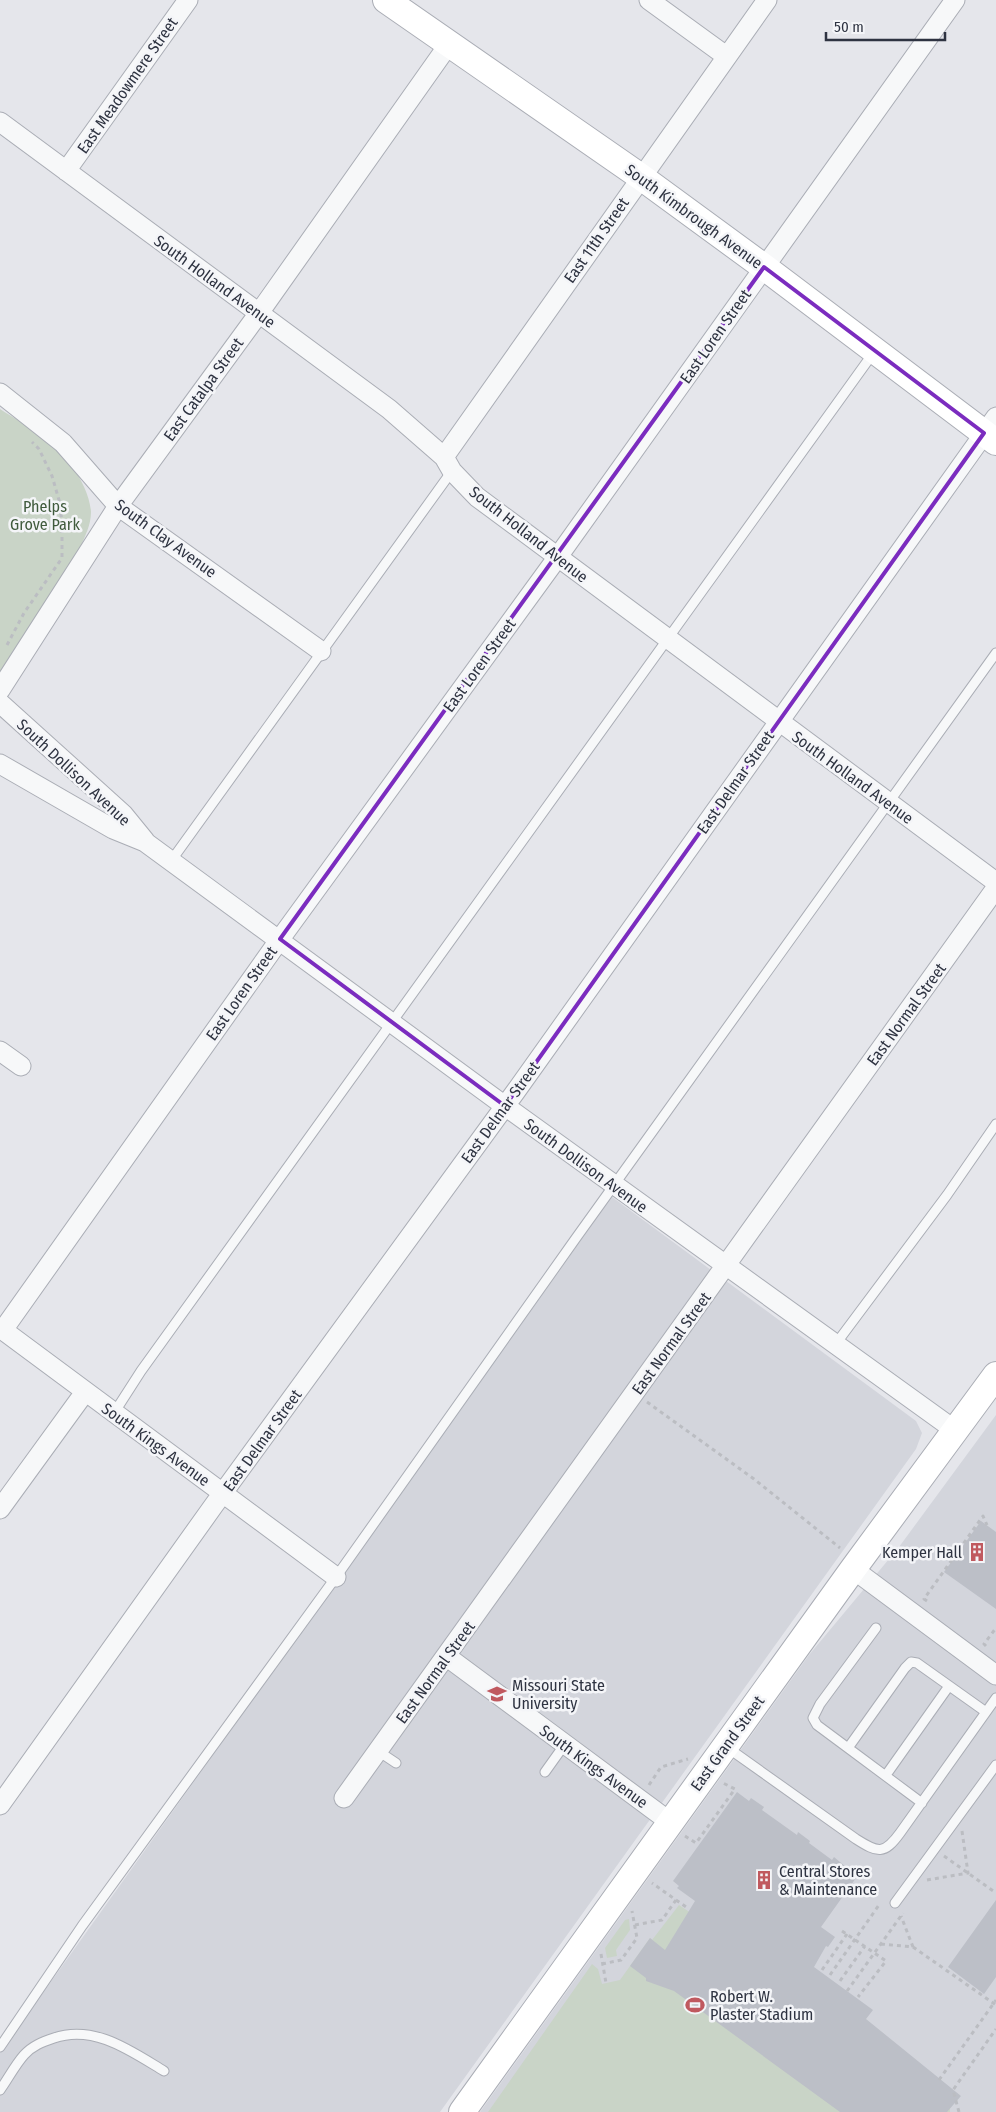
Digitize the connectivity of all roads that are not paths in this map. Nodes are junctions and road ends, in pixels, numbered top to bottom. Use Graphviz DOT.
graph roads {
  1 [pos="188,0"];
  2 [pos="386,0"];
  3 [pos="649,0"];
  4 [pos="767,0"];
  5 [pos="955,0"];
  6 [pos="449,44"];
  7 [pos="726,56"];
  8 [pos="0,122"];
  9 [pos="66,171"];
  10 [pos="641,177"];
  11 [pos="764,267"];
  12 [pos="258,313"];
  13 [pos="875,350"];
  14 [pos="0,393"];
  15 [pos="992,431"];
  16 [pos="448,464"];
  17 [pos="118,506"];
  18 [pos="557,558"];
  19 [pos="667,639"];
  20 [pos="322,651"];
  21 [pos="996,653"];
  22 [pos="0,690"];
  23 [pos="0,703"];
  24 [pos="778,722"];
  25 [pos="0,764"];
  26 [pos="890,803"];
  27 [pos="146,842"];
  28 [pos="171,861"];
  29 [pos="996,882"];
  30 [pos="996,888"];
  31 [pos="280,939"];
  32 [pos="393,1024"];
  33 [pos="0,1051"];
  34 [pos="22,1066"];
  35 [pos="505,1106"];
  36 [pos="996,1124"];
  37 [pos="615,1186"];
  38 [pos="725,1266"];
  39 [pos="1,1329"];
  40 [pos="835,1345"];
  41 [pos="996,1375"];
  42 [pos="85,1392"];
  43 [pos="114,1413"];
  44 [pos="956,1431"];
  45 [pos="223,1493"];
  46 [pos="1,1505"];
  47 [pos="847,1558"];
  48 [pos="336,1578"];
  49 [pos="876,1628"];
  50 [pos="446,1656"];
  51 [pos="996,1675"];
  52 [pos="950,1686"];
  53 [pos="996,1698"];
  54 [pos="986,1712"];
  55 [pos="565,1744"];
  56 [pos="725,1746"];
  57 [pos="848,1748"];
  58 [pos="378,1751"];
  59 [pos="396,1762"];
  60 [pos="996,1765"];
  61 [pos="545,1772"];
  62 [pos="886,1775"];
  63 [pos="344,1798"];
  64 [pos="922,1802"];
  65 [pos="0,1805"];
  66 [pos="676,1828"];
  67 [pos="895,1903"];
  68 [pos="0,2047"];
  69 [pos="164,2071"];
  70 [pos="0,2090"];
  71 [pos="462,2112"];
  1 -- 9 [label="street, East Meadowmere Street"];
  2 -- 6 [label="main road, South Kimbrough Avenue"];
  3 -- 7 [label="street"];
  4 -- 7 [label="street, East 11th Street"];
  5 -- 11 [label="street, East Loren Street"];
  6 -- 10 [label="main road, South Kimbrough Avenue"];
  6 -- 12 [label="street, East Catalpa Street"];
  7 -- 10 [label="street, East 11th Street"];
  8 -- 9 [label="street, South Holland Avenue"];
  9 -- 12 [label="street, South Holland Avenue"];
  10 -- 11 [label="main road, South Kimbrough Avenue"];
  10 -- 16 [label="street, East 11th Street"];
  11 -- 13 [label="main road, South Kimbrough Avenue"];
  11 -- 18 [label="street, East Loren Street"];
  12 -- 16 [label="street, South Holland Avenue"];
  12 -- 17 [label="street, East Catalpa Street"];
  13 -- 15 [label="main road, South Kimbrough Avenue"];
  13 -- 19 [label="lane"];
  14 -- 17 [label="street, South Clay Avenue"];
  15 -- 24 [label="street, East Delmar Street"];
  16 -- 18 [label="street, South Holland Avenue"];
  16 -- 20 [label="lane"];
  17 -- 20 [label="street, South Clay Avenue"];
  17 -- 22 [label="street, East Catalpa Street"];
  18 -- 19 [label="street, South Holland Avenue"];
  18 -- 31 [label="street, East Loren Street"];
  19 -- 24 [label="street, South Holland Avenue"];
  19 -- 32 [label="lane"];
  20 -- 28 [label="lane"];
  21 -- 26 [label="lane"];
  23 -- 27 [label="street, South Dollison Avenue"];
  24 -- 26 [label="street, South Holland Avenue"];
  24 -- 35 [label="street, East Delmar Street"];
  25 -- 27 [label="street, South Dollison Avenue"];
  26 -- 29 [label="street, South Holland Avenue"];
  26 -- 37 [label="lane"];
  27 -- 28 [label="street, South Dollison Avenue"];
  28 -- 31 [label="street, South Dollison Avenue"];
  30 -- 38 [label="street, East Normal Street"];
  31 -- 32 [label="street, South Dollison Avenue"];
  31 -- 39 [label="street, East Loren Street"];
  32 -- 35 [label="street, South Dollison Avenue"];
  32 -- 43 [label="lane"];
  33 -- 34 [label="street"];
  35 -- 37 [label="street, South Dollison Avenue"];
  35 -- 45 [label="street, East Delmar Street"];
  36 -- 40 [label="lane"];
  37 -- 38 [label="street, South Dollison Avenue"];
  37 -- 48 [label="lane"];
  38 -- 40 [label="street, South Dollison Avenue"];
  38 -- 50 [label="street, East Normal Street"];
  39 -- 42 [label="street, South Kings Avenue"];
  40 -- 44 [label="street, South Dollison Avenue"];
  41 -- 44 [label="main road, East Grand Street"];
  42 -- 43 [label="street, South Kings Avenue"];
  42 -- 46 [label="street"];
  43 -- 45 [label="street, South Kings Avenue"];
  44 -- 47 [label="main road, East Grand Street"];
  45 -- 48 [label="street, South Kings Avenue"];
  45 -- 65 [label="street, East Delmar Street"];
  47 -- 51 [label="street"];
  47 -- 56 [label="main road, East Grand Street"];
  48 -- 68 [label="lane"];
  49 -- 57 [label="lane"];
  50 -- 55 [label="street, South Kings Avenue"];
  50 -- 58 [label="street, East Normal Street"];
  52 -- 54 [label="lane"];
  52 -- 57 [label="lane"];
  52 -- 62 [label="lane"];
  53 -- 54 [label="lane"];
  54 -- 64 [label="lane"];
  55 -- 61 [label="lane"];
  55 -- 66 [label="street, South Kings Avenue"];
  56 -- 64 [label="lane"];
  56 -- 66 [label="main road, East Grand Street"];
  57 -- 62 [label="lane"];
  58 -- 59 [label="lane"];
  58 -- 63 [label="street, East Normal Street"];
  60 -- 67 [label="lane"];
  62 -- 64 [label="lane"];
  66 -- 71 [label="main road, East Grand Street"];
  69 -- 70 [label="lane"];
}
